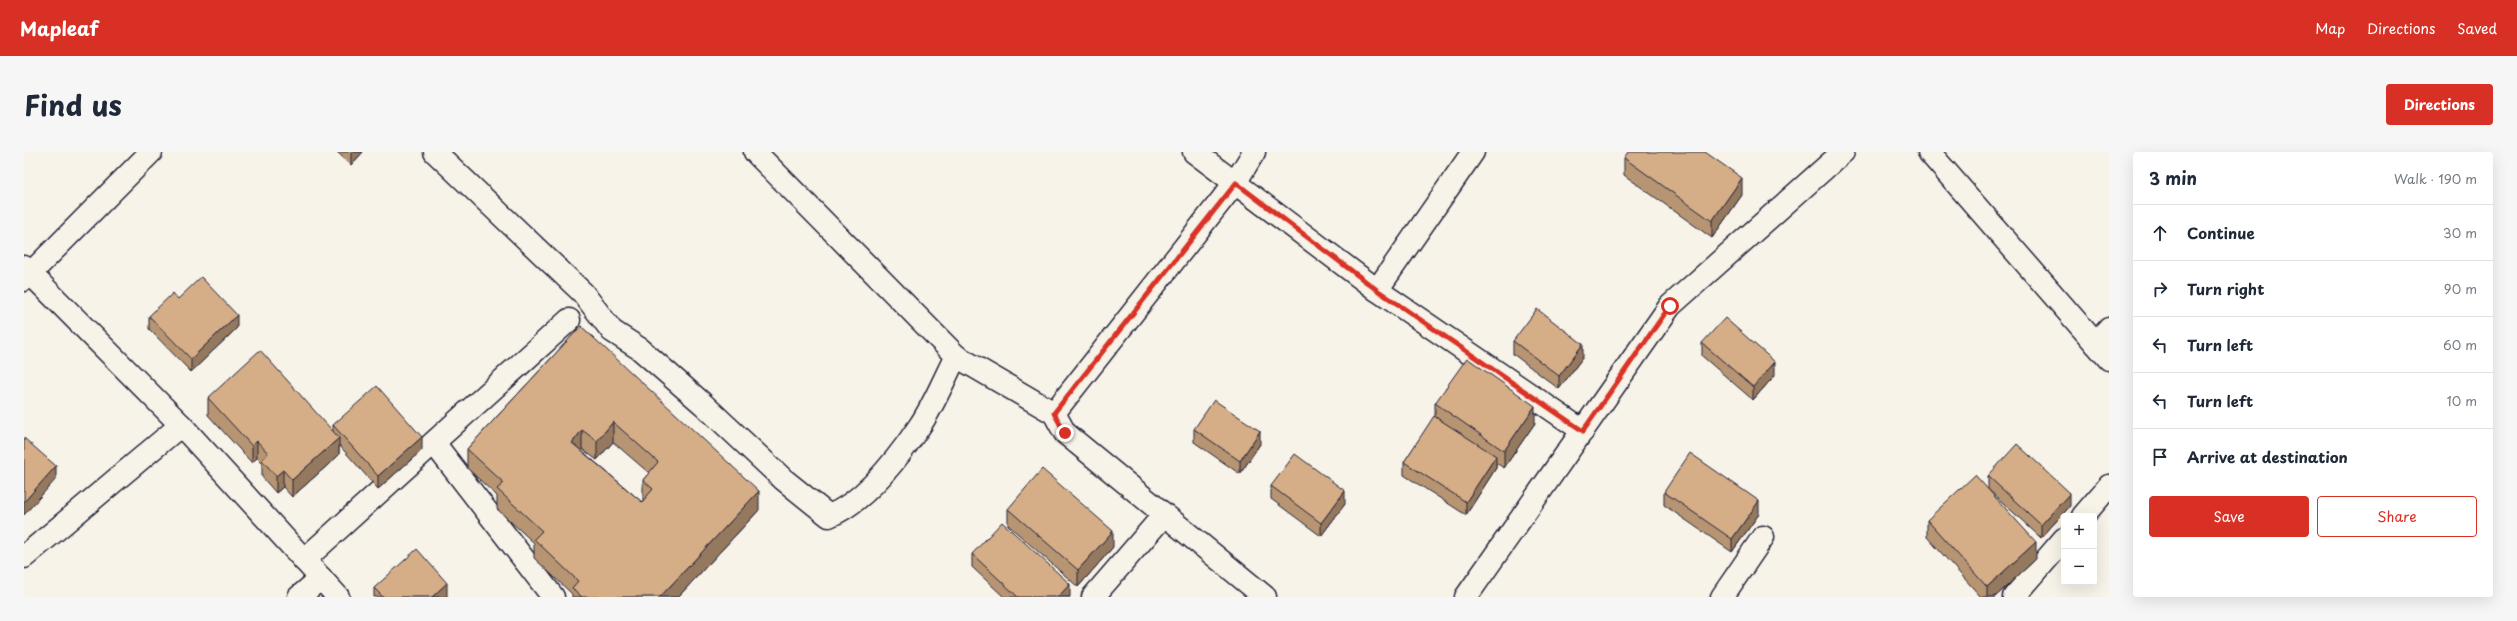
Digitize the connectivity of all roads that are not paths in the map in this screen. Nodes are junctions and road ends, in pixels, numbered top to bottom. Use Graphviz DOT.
graph roads {
  1 [pos="151,152"];
  2 [pos="435,152"];
  3 [pos="755,152"];
  4 [pos="1194,152"];
  5 [pos="1254,152"];
  6 [pos="1473,152"];
  7 [pos="1843,152"];
  8 [pos="1929,152"];
  9 [pos="1236,183"];
  10 [pos="26,274"];
  11 [pos="1377,290"];
  12 [pos="569,320"];
  13 [pos="2105,344"];
  14 [pos="956,356"];
  15 [pos="1054,413"];
  16 [pos="181,425"];
  17 [pos="1583,431"];
  18 [pos="434,443"];
  19 [pos="2109,486"];
  20 [pos="2086,513"];
  21 [pos="1163,516"];
  22 [pos="1763,537"];
  23 [pos="2061,542"];
  24 [pos="24,557"];
  25 [pos="304,560"];
  26 [pos="321,578"];
  27 [pos="299,597"];
  28 [pos="338,597"];
  29 [pos="553,597"];
  30 [pos="1093,597"];
  31 [pos="1265,597"];
  32 [pos="1466,597"];
  33 [pos="1722,597"];
  34 [pos="2014,597"];
  1 -- 10 [label="street"];
  2 -- 14 [label="street"];
  3 -- 14 [label="street"];
  4 -- 9 [label="street"];
  5 -- 9 [label="street"];
  6 -- 11 [label="street"];
  7 -- 17 [label="street"];
  8 -- 13 [label="street"];
  9 -- 11 [label="street"];
  9 -- 15 [label="street"];
  10 -- 16 [label="street"];
  11 -- 17 [label="street"];
  12 -- 18 [label="street"];
  14 -- 15 [label="street"];
  15 -- 21 [label="street"];
  16 -- 24 [label="street"];
  16 -- 25 [label="street"];
  17 -- 32 [label="street"];
  18 -- 25 [label="street"];
  18 -- 29 [label="street"];
  19 -- 20 [label="street"];
  21 -- 30 [label="street"];
  21 -- 31 [label="street"];
  22 -- 33 [label="street"];
  23 -- 34 [label="street"];
  25 -- 26 [label="street"];
  26 -- 27 [label="street"];
  26 -- 28 [label="street"];
}
